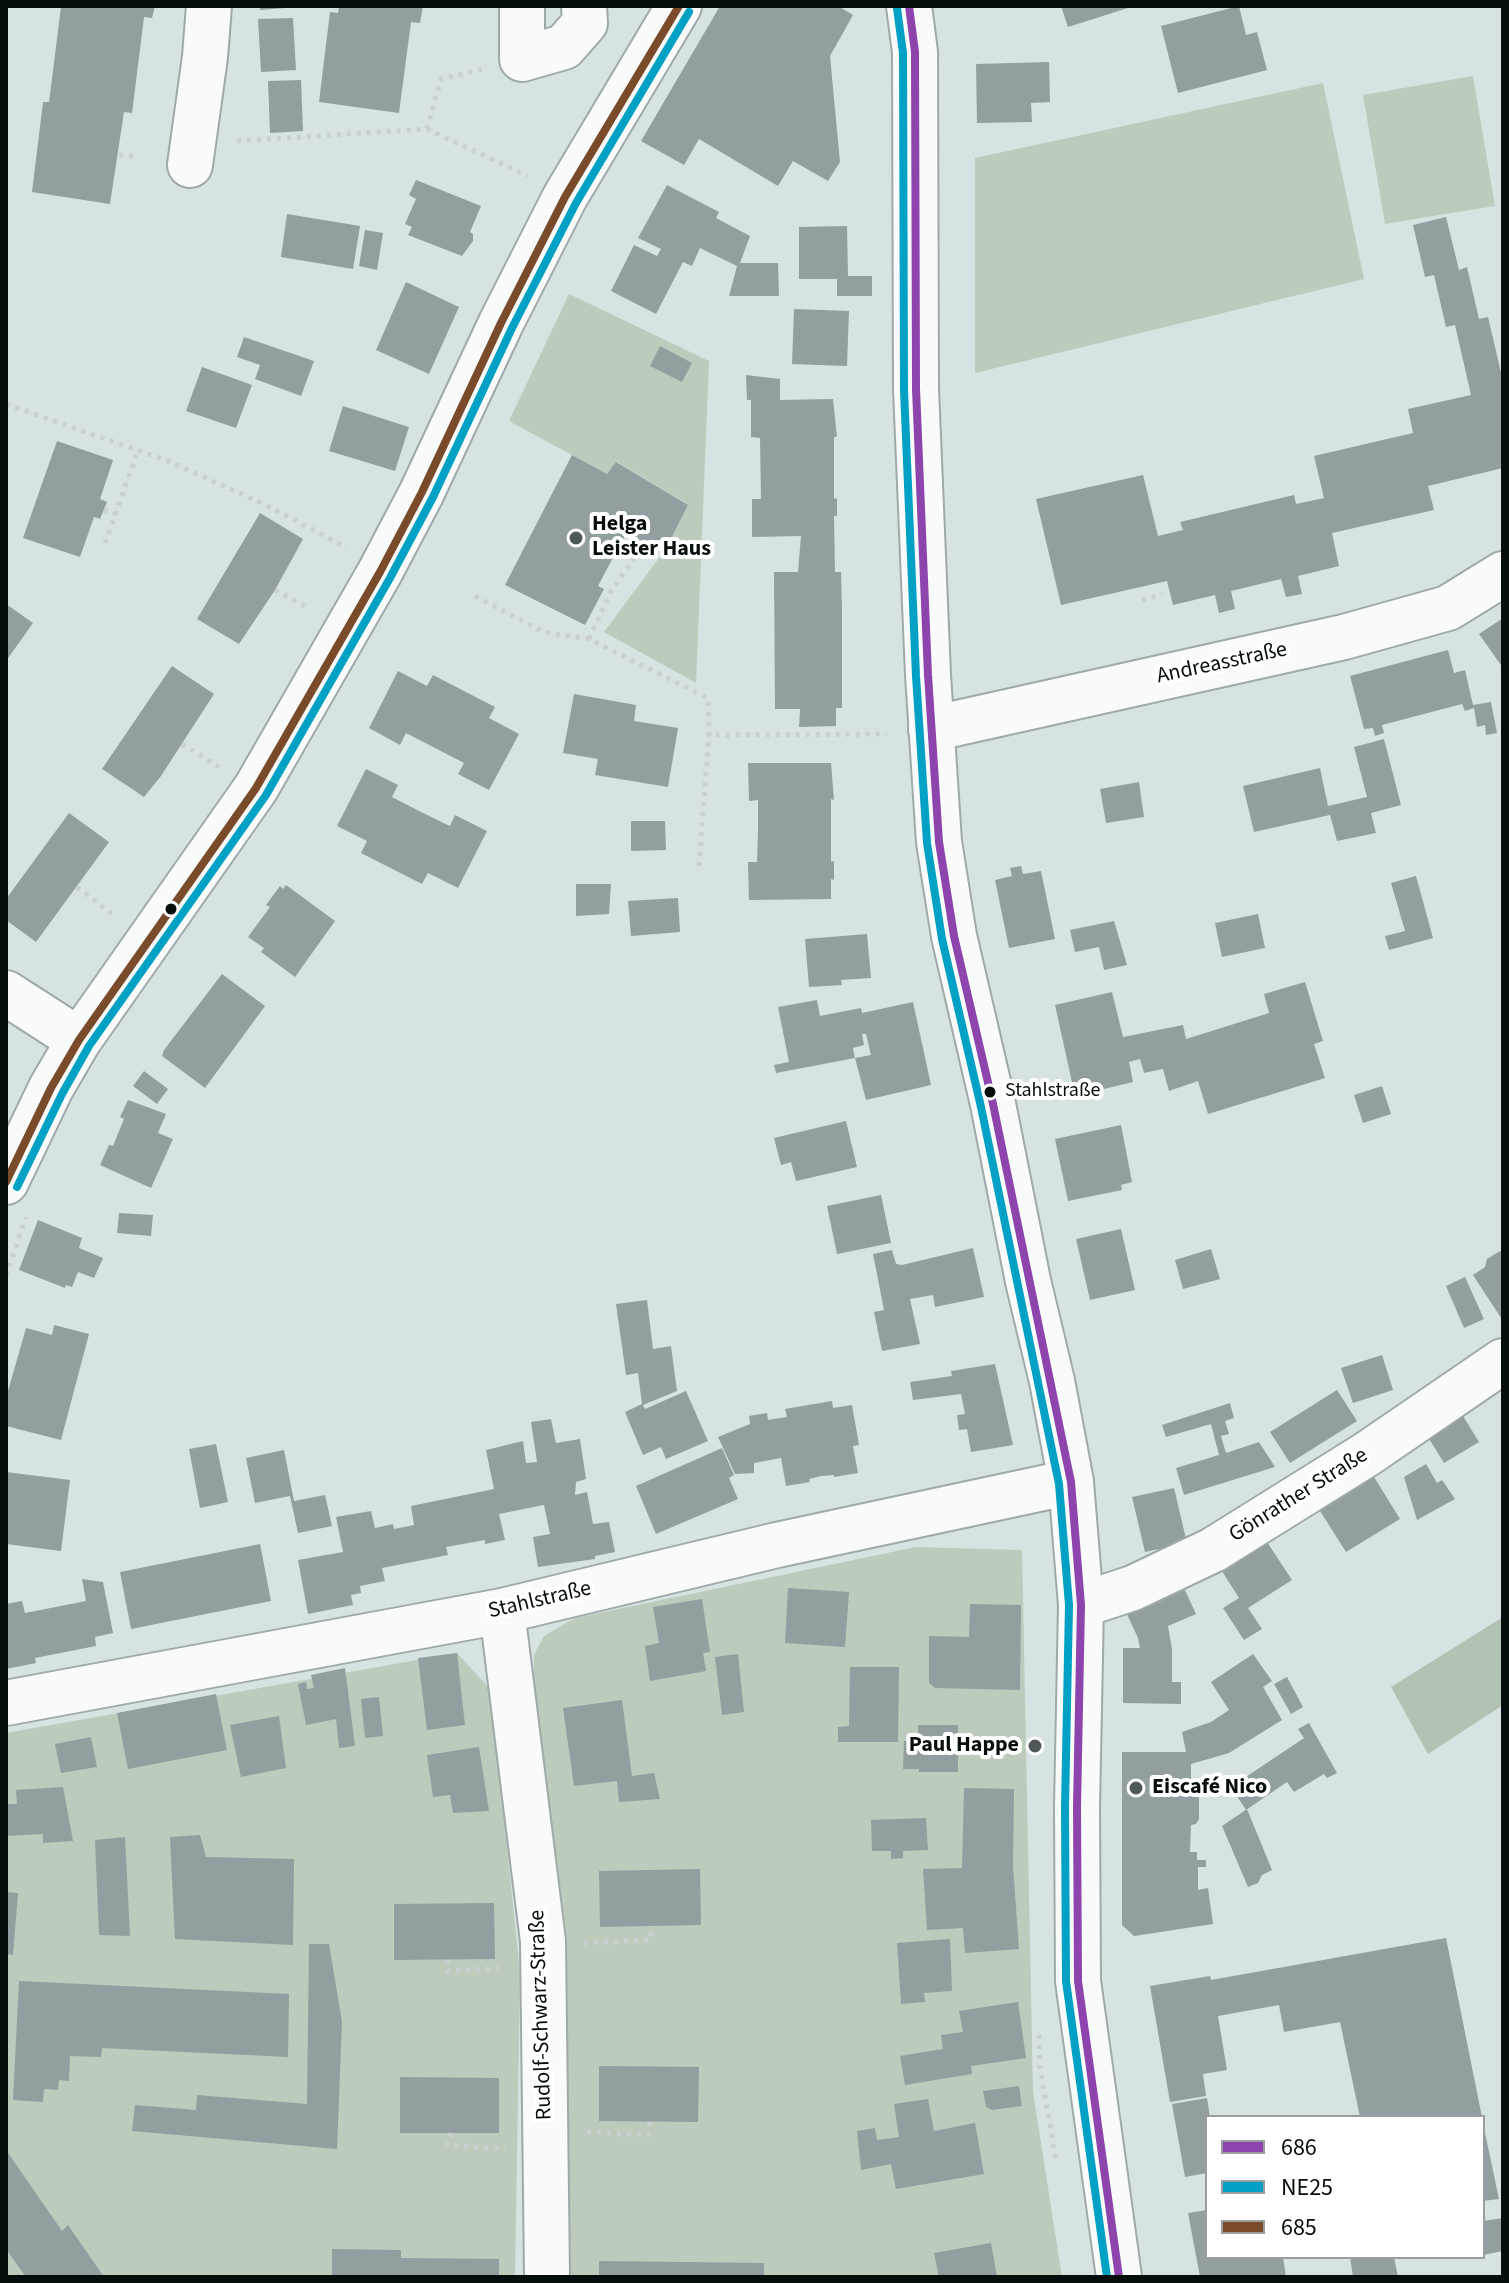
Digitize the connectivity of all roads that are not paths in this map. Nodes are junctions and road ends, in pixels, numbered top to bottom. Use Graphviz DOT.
graph roads {
  1 [pos="209,6"];
  2 [pos="522,6"];
  3 [pos="584,6"];
  4 [pos="679,6"];
  5 [pos="909,6"];
  6 [pos="191,155"];
  7 [pos="1503,574"];
  8 [pos="931,729"];
  9 [pos="6,993"];
  10 [pos="79,1040"];
  11 [pos="6,1182"];
  12 [pos="1503,1361"];
  13 [pos="1071,1482"];
  14 [pos="1081,1605"];
  15 [pos="502,1611"];
  16 [pos="6,1703"];
  17 [pos="547,2277"];
  18 [pos="1119,2277"];
  1 -- 6 [label="street"];
  2 -- 3 [label="street"];
  4 -- 10 [label="street"];
  5 -- 8 [label="street"];
  7 -- 8 [label="street, Andreasstraße"];
  8 -- 13 [label="street"];
  9 -- 10 [label="street"];
  10 -- 11 [label="street"];
  12 -- 14 [label="street, Gönrather Straße"];
  13 -- 14 [label="street"];
  13 -- 15 [label="street, Stahlstraße"];
  14 -- 18 [label="street"];
  15 -- 16 [label="street, Stahlstraße"];
  15 -- 17 [label="street, Rudolf-Schwarz-Straße"];
}
